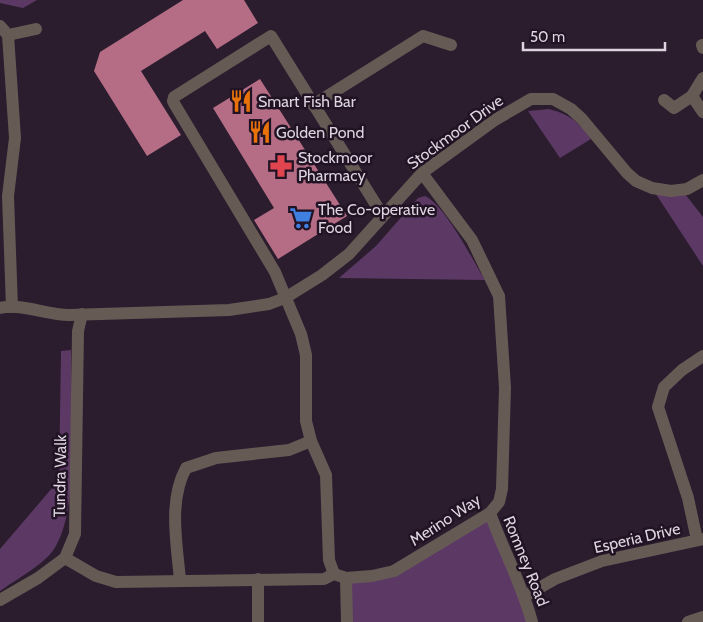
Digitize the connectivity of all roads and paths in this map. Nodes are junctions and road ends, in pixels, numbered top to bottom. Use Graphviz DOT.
graph roads {
  1 [pos="36,29"];
  2 [pos="4,30"];
  3 [pos="451,45"];
  4 [pos="703,78"];
  5 [pos="692,96"];
  6 [pos="664,100"];
  7 [pos="313,105"];
  8 [pos="703,112"];
  9 [pos="422,173"];
  10 [pos="703,180"];
  11 [pos="383,216"];
  12 [pos="285,298"];
  13 [pos="6,308"];
  14 [pos="82,314"];
  15 [pos="703,356"];
  16 [pos="311,440"];
  17 [pos="490,513"];
  18 [pos="700,539"];
  19 [pos="65,558"];
  20 [pos="340,576"];
  21 [pos="258,579"];
  22 [pos="180,580"];
  23 [pos="525,596"];
  24 [pos="0,600"];
  25 [pos="703,617"];
  26 [pos="258,622"];
  27 [pos="347,622"];
  28 [pos="532,622"];
  29 [pos="688,622"];
  1 -- 2 [label="street"];
  2 -- 13 [label="street"];
  3 -- 7 [label="street"];
  4 -- 5 [label="street"];
  5 -- 6 [label="street"];
  5 -- 8 [label="street"];
  7 -- 11 [label="street"];
  7 -- 12 [label="street"];
  9 -- 10 [label="street, Stockmoor Drive"];
  9 -- 11 [label="street, Stockmoor Drive"];
  9 -- 17 [label="street, Merino Way"];
  11 -- 12 [label="street, Stockmoor Drive"];
  12 -- 14 [label="street, Stockmoor Drive"];
  12 -- 16 [label="street"];
  13 -- 14 [label="street, Stockmoor Drive"];
  14 -- 19 [label="street, Tundra Walk"];
  15 -- 18 [label="street"];
  16 -- 20 [label="street"];
  16 -- 22 [label="street"];
  17 -- 20 [label="street, Merino Way"];
  17 -- 23 [label="street, Romney Road"];
  18 -- 23 [label="street, Esperia Drive"];
  19 -- 22 [label="street, Merino Way"];
  19 -- 24 [label="street"];
  20 -- 21 [label="street, Merino Way"];
  20 -- 27 [label="street"];
  21 -- 22 [label="street, Merino Way"];
  21 -- 26 [label="street"];
  23 -- 28 [label="street, Romney Road"];
  25 -- 29 [label="street"];
}
